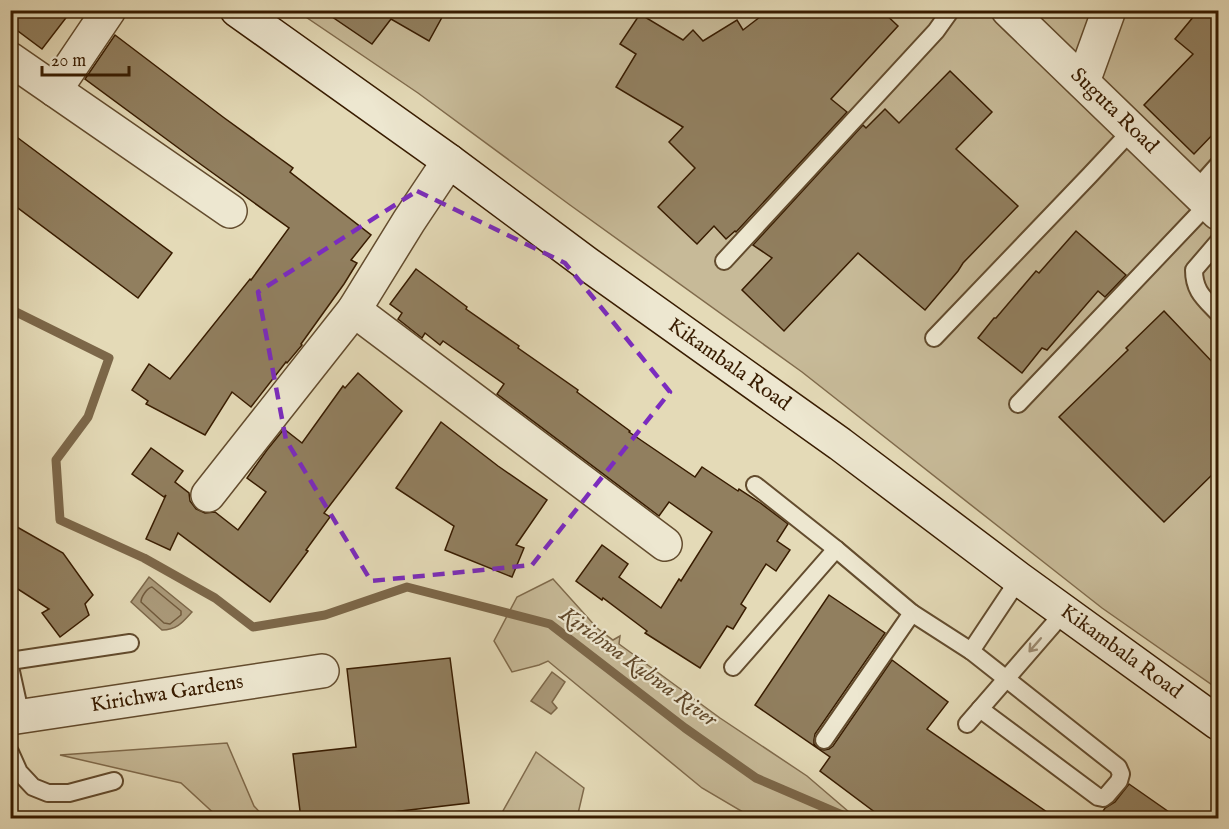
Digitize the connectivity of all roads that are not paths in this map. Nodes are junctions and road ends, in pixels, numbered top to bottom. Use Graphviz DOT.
graph roads {
  1 [pos="109,10"];
  2 [pos="237,10"];
  3 [pos="951,10"];
  4 [pos="1008,10"];
  5 [pos="1109,10"];
  6 [pos="10,59"];
  7 [pos="1083,82"];
  8 [pos="55,90"];
  9 [pos="1132,129"];
  10 [pos="449,161"];
  11 [pos="1218,165"];
  12 [pos="1208,202"];
  13 [pos="230,211"];
  14 [pos="1218,242"];
  15 [pos="724,261"];
  16 [pos="354,310"];
  17 [pos="1218,313"];
  18 [pos="934,338"];
  19 [pos="1018,404"];
  20 [pos="755,484"];
  21 [pos="208,495"];
  22 [pos="665,544"];
  23 [pos="836,549"];
  24 [pos="1019,579"];
  25 [pos="1065,611"];
  26 [pos="912,613"];
  27 [pos="130,643"];
  28 [pos="971,651"];
  29 [pos="10,662"];
  30 [pos="10,667"];
  31 [pos="733,668"];
  32 [pos="322,671"];
  33 [pos="1006,680"];
  34 [pos="980,709"];
  35 [pos="16,717"];
  36 [pos="1218,723"];
  37 [pos="967,724"];
  38 [pos="824,740"];
  39 [pos="10,752"];
  40 [pos="114,781"];
  1 -- 8 [label="street"];
  2 -- 10 [label="street, Kikambala Road"];
  3 -- 15 [label="lane"];
  4 -- 7 [label="street, Suguta Road"];
  5 -- 7 [label="street"];
  6 -- 8 [label="street"];
  7 -- 9 [label="street, Suguta Road"];
  8 -- 13 [label="street"];
  9 -- 12 [label="street, Suguta Road"];
  9 -- 18 [label="lane"];
  10 -- 16 [label="street"];
  10 -- 24 [label="street, Kikambala Road"];
  11 -- 12 [label="lane"];
  12 -- 19 [label="lane"];
  14 -- 17 [label="lane"];
  16 -- 21 [label="street"];
  16 -- 22 [label="street"];
  20 -- 23 [label="lane"];
  23 -- 26 [label="lane"];
  23 -- 31 [label="lane"];
  24 -- 25 [label="street, Kikambala Road"];
  24 -- 28 [label="lane"];
  25 -- 33 [label="lane, one-way"];
  25 -- 36 [label="street, Kikambala Road"];
  26 -- 28 [label="lane"];
  26 -- 38 [label="lane"];
  27 -- 29 [label="lane"];
  28 -- 33 [label="lane"];
  30 -- 35 [label="lane"];
  32 -- 35 [label="street, Kirichwa Gardens"];
  33 -- 34 [label="lane"];
  33 -- 34 [label="lane"];
  34 -- 37 [label="lane"];
  39 -- 40 [label="lane"];
}
